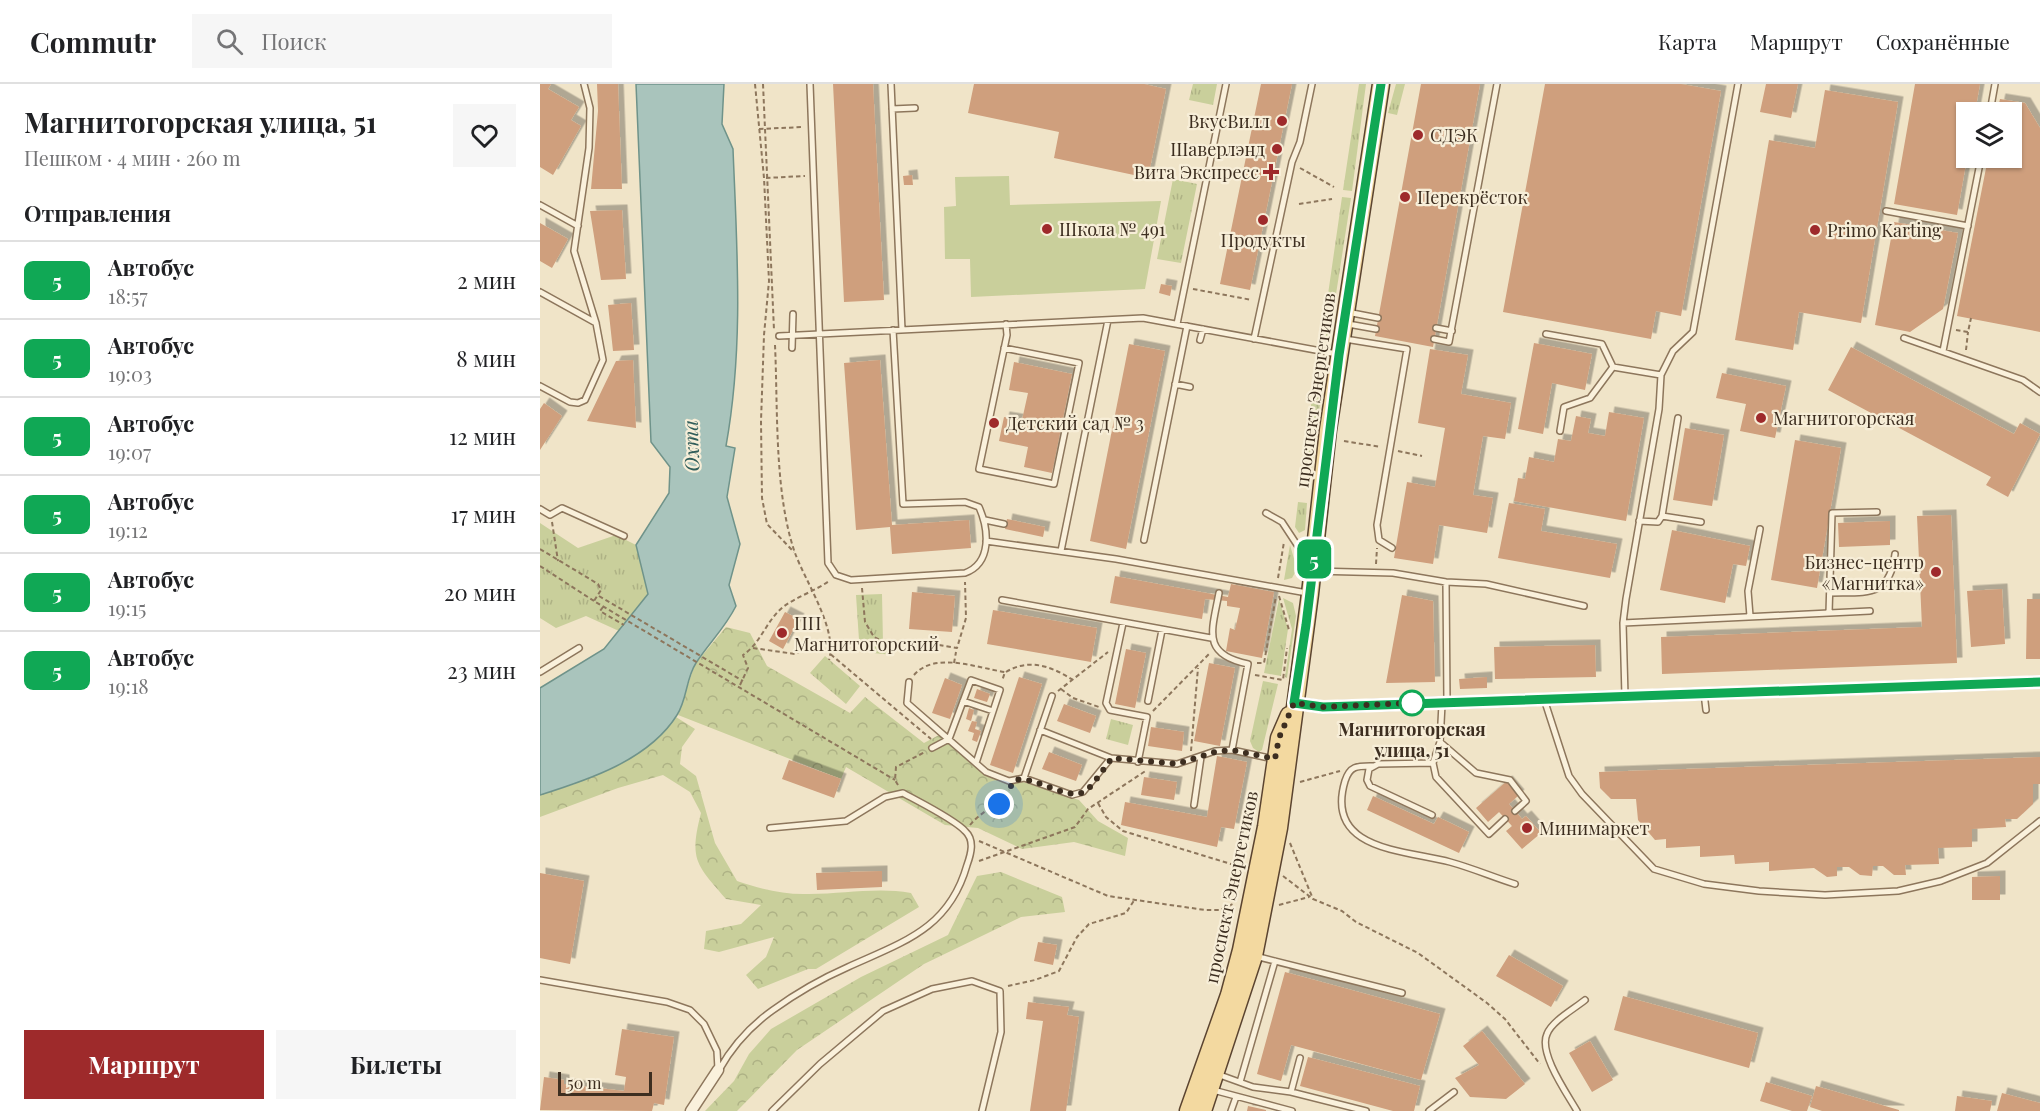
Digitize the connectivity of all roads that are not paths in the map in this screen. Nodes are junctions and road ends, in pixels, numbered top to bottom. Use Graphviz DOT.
graph roads {
  1 [pos="584,84"];
  2 [pos="810,84"];
  3 [pos="891,84"];
  4 [pos="1226,84"];
  5 [pos="1312,84"];
  6 [pos="1381,84"];
  7 [pos="1497,84"];
  8 [pos="1738,84"];
  9 [pos="1995,84"];
  10 [pos="1992,102"];
  11 [pos="915,108"];
  12 [pos="892,109"];
  13 [pos="1979,168"];
  14 [pos="540,205"];
  15 [pos="1886,211"];
  16 [pos="578,226"];
  17 [pos="1968,226"];
  18 [pos="540,292"];
  19 [pos="793,314"];
  20 [pos="1378,318"];
  21 [pos="1108,320"];
  22 [pos="596,323"];
  23 [pos="1006,324"];
  24 [pos="1177,324"];
  25 [pos="1187,326"];
  26 [pos="1436,328"];
  27 [pos="1203,329"];
  28 [pos="1376,329"];
  29 [pos="893,330"];
  30 [pos="902,330"];
  31 [pos="1452,331"];
  32 [pos="1342,332"];
  33 [pos="820,334"];
  34 [pos="1546,334"];
  35 [pos="794,335"];
  36 [pos="779,336"];
  37 [pos="1904,338"];
  38 [pos="1254,339"];
  39 [pos="1434,339"];
  40 [pos="1200,340"];
  41 [pos="792,348"];
  42 [pos="1004,348"];
  43 [pos="1943,351"];
  44 [pos="1613,367"];
  45 [pos="1661,375"];
  46 [pos="1175,384"];
  47 [pos="540,386"];
  48 [pos="1190,387"];
  49 [pos="2040,392"];
  50 [pos="1678,418"];
  51 [pos="1560,431"];
  52 [pos="540,508"];
  53 [pos="1877,512"];
  54 [pos="1266,513"];
  55 [pos="1662,516"];
  56 [pos="985,520"];
  57 [pos="1639,521"];
  58 [pos="1701,522"];
  59 [pos="1004,524"];
  60 [pos="1760,529"];
  61 [pos="624,536"];
  62 [pos="1144,540"];
  63 [pos="986,541"];
  64 [pos="1392,548"];
  65 [pos="1061,551"];
  66 [pos="1895,554"];
  67 [pos="1313,571"];
  68 [pos="1446,582"];
  69 [pos="1219,593"];
  70 [pos="1830,593"];
  71 [pos="1310,594"];
  72 [pos="1002,600"];
  73 [pos="1584,606"];
  74 [pos="1870,611"];
  75 [pos="1829,613"];
  76 [pos="1750,616"];
  77 [pos="1124,623"];
  78 [pos="1623,623"];
  79 [pos="1162,630"];
  80 [pos="1211,638"];
  81 [pos="579,648"];
  82 [pos="540,672"];
  83 [pos="909,682"];
  84 [pos="2040,682"];
  85 [pos="1704,693"];
  86 [pos="1052,696"];
  87 [pos="1625,696"];
  88 [pos="1544,699"];
  89 [pos="963,701"];
  90 [pos="1148,701"];
  91 [pos="1444,702"];
  92 [pos="1294,703"];
  93 [pos="1706,710"];
  94 [pos="993,711"];
  95 [pos="1040,730"];
  96 [pos="949,739"];
  97 [pos="1440,742"];
  98 [pos="935,746"];
  99 [pos="1232,750"];
  100 [pos="1201,757"];
  101 [pos="1112,758"];
  102 [pos="1275,759"];
  103 [pos="1138,762"];
  104 [pos="976,763"];
  105 [pos="1433,763"];
  106 [pos="1373,766"];
  107 [pos="1024,778"];
  108 [pos="1194,805"];
  109 [pos="1515,811"];
  110 [pos="1432,815"];
  111 [pos="1505,819"];
  112 [pos="2040,821"];
  113 [pos="770,828"];
  114 [pos="1515,884"];
  115 [pos="1254,956"];
  116 [pos="1275,961"];
  117 [pos="540,980"];
  118 [pos="1402,993"];
  119 [pos="1585,999"];
  120 [pos="1300,1058"];
  121 [pos="718,1070"];
  122 [pos="1214,1082"];
  123 [pos="1240,1082"];
  124 [pos="1291,1092"];
  125 [pos="1454,1092"];
  126 [pos="1236,1097"];
  127 [pos="1284,1110"];
  128 [pos="691,1111"];
  129 [pos="772,1111"];
  130 [pos="982,1111"];
  131 [pos="1188,1111"];
  132 [pos="1203,1111"];
  133 [pos="1231,1111"];
  134 [pos="1292,1111"];
  135 [pos="1366,1111"];
  136 [pos="1429,1111"];
  137 [pos="1577,1111"];
  1 -- 16 [label="lane"];
  2 -- 33 [label="lane"];
  3 -- 12 [label="lane"];
  4 -- 24 [label="lane"];
  5 -- 38 [label="lane"];
  6 -- 32 [label="main road, проспект Энергетиков"];
  7 -- 31 [label="lane"];
  8 -- 45 [label="lane"];
  9 -- 10 [label="lane"];
  11 -- 12 [label="lane"];
  12 -- 30 [label="lane"];
  13 -- 17 [label="lane"];
  14 -- 16 [label="lane"];
  15 -- 17 [label="lane"];
  16 -- 22 [label="lane"];
  17 -- 43 [label="lane"];
  18 -- 22 [label="lane"];
  19 -- 35 [label="lane"];
  20 -- 32 [label="lane"];
  21 -- 23 [label="lane"];
  21 -- 24 [label="lane"];
  21 -- 65 [label="lane"];
  22 -- 47 [label="lane"];
  23 -- 30 [label="lane"];
  23 -- 42 [label="lane"];
  24 -- 25 [label="lane"];
  25 -- 27 [label="lane"];
  25 -- 46 [label="lane"];
  26 -- 31 [label="lane"];
  27 -- 38 [label="lane"];
  27 -- 40 [label="lane"];
  28 -- 32 [label="lane"];
  29 -- 30 [label="lane"];
  29 -- 33 [label="lane"];
  29 -- 56 [label="lane"];
  31 -- 39 [label="lane"];
  32 -- 38 [label="lane"];
  32 -- 64 [label="lane"];
  32 -- 67 [label="main road, проспект Энергетиков"];
  33 -- 35 [label="lane"];
  33 -- 63 [label="lane"];
  34 -- 44 [label="lane"];
  35 -- 36 [label="lane"];
  35 -- 41 [label="lane"];
  37 -- 43 [label="lane"];
  42 -- 42 [label="lane"];
  43 -- 49 [label="lane"];
  44 -- 45 [label="lane"];
  44 -- 51 [label="lane"];
  45 -- 57 [label="lane"];
  46 -- 48 [label="lane"];
  46 -- 62 [label="lane"];
  50 -- 55 [label="lane"];
  52 -- 61 [label="lane"];
  53 -- 70 [label="lane"];
  54 -- 67 [label="lane"];
  55 -- 57 [label="lane"];
  55 -- 58 [label="lane"];
  56 -- 59 [label="lane"];
  56 -- 63 [label="lane"];
  57 -- 78 [label="lane"];
  60 -- 76 [label="lane"];
  63 -- 65 [label="lane"];
  65 -- 71 [label="lane"];
  66 -- 70 [label="lane"];
  67 -- 68 [label="lane"];
  67 -- 71 [label="main road, проспект Энергетиков"];
  68 -- 73 [label="lane"];
  68 -- 91 [label="lane"];
  69 -- 80 [label="lane"];
  70 -- 75 [label="lane"];
  71 -- 92 [label="main road, проспект Энергетиков"];
  72 -- 77 [label="lane"];
  74 -- 75 [label="lane"];
  75 -- 76 [label="lane"];
  76 -- 78 [label="lane"];
  77 -- 79 [label="lane"];
  77 -- 103 [label="lane"];
  78 -- 87 [label="lane"];
  79 -- 80 [label="lane"];
  79 -- 90 [label="lane"];
  80 -- 99 [label="lane"];
  81 -- 82 [label="lane"];
  83 -- 96 [label="lane"];
  84 -- 85 [label="street"];
  85 -- 87 [label="street"];
  85 -- 93 [label="lane"];
  86 -- 95 [label="lane"];
  87 -- 88 [label="street"];
  88 -- 91 [label="street"];
  88 -- 112 [label="lane"];
  89 -- 94 [label="lane"];
  89 -- 94 [label="lane"];
  89 -- 96 [label="lane"];
  91 -- 92 [label="street"];
  91 -- 97 [label="lane"];
  92 -- 102 [label="main road, проспект Энергетиков"];
  92 -- 115 [label="main road, проспект Энергетиков"];
  94 -- 104 [label="lane"];
  95 -- 101 [label="lane"];
  95 -- 107 [label="lane"];
  96 -- 98 [label="lane"];
  96 -- 104 [label="lane"];
  97 -- 105 [label="lane"];
  97 -- 109 [label="lane"];
  99 -- 100 [label="lane"];
  99 -- 102 [label="lane"];
  100 -- 103 [label="lane"];
  100 -- 108 [label="lane"];
  101 -- 103 [label="lane"];
  101 -- 107 [label="lane"];
  102 -- 131 [label="main road, проспект Энергетиков"];
  104 -- 107 [label="lane"];
  105 -- 106 [label="lane"];
  105 -- 111 [label="lane"];
  106 -- 110 [label="lane"];
  106 -- 114 [label="lane"];
  113 -- 121 [label="lane"];
  115 -- 116 [label="lane"];
  115 -- 122 [label="main road, проспект Энергетиков"];
  116 -- 118 [label="lane"];
  116 -- 123 [label="lane"];
  117 -- 121 [label="lane"];
  119 -- 137 [label="lane"];
  120 -- 124 [label="lane"];
  121 -- 128 [label="street"];
  122 -- 123 [label="lane"];
  122 -- 126 [label="lane"];
  122 -- 132 [label="main road, проспект Энергетиков"];
  123 -- 124 [label="lane"];
  124 -- 135 [label="lane"];
  125 -- 136 [label="lane"];
  126 -- 127 [label="lane"];
  126 -- 133 [label="lane"];
  127 -- 134 [label="lane"];
  129 -- 130 [label="lane"];
}
